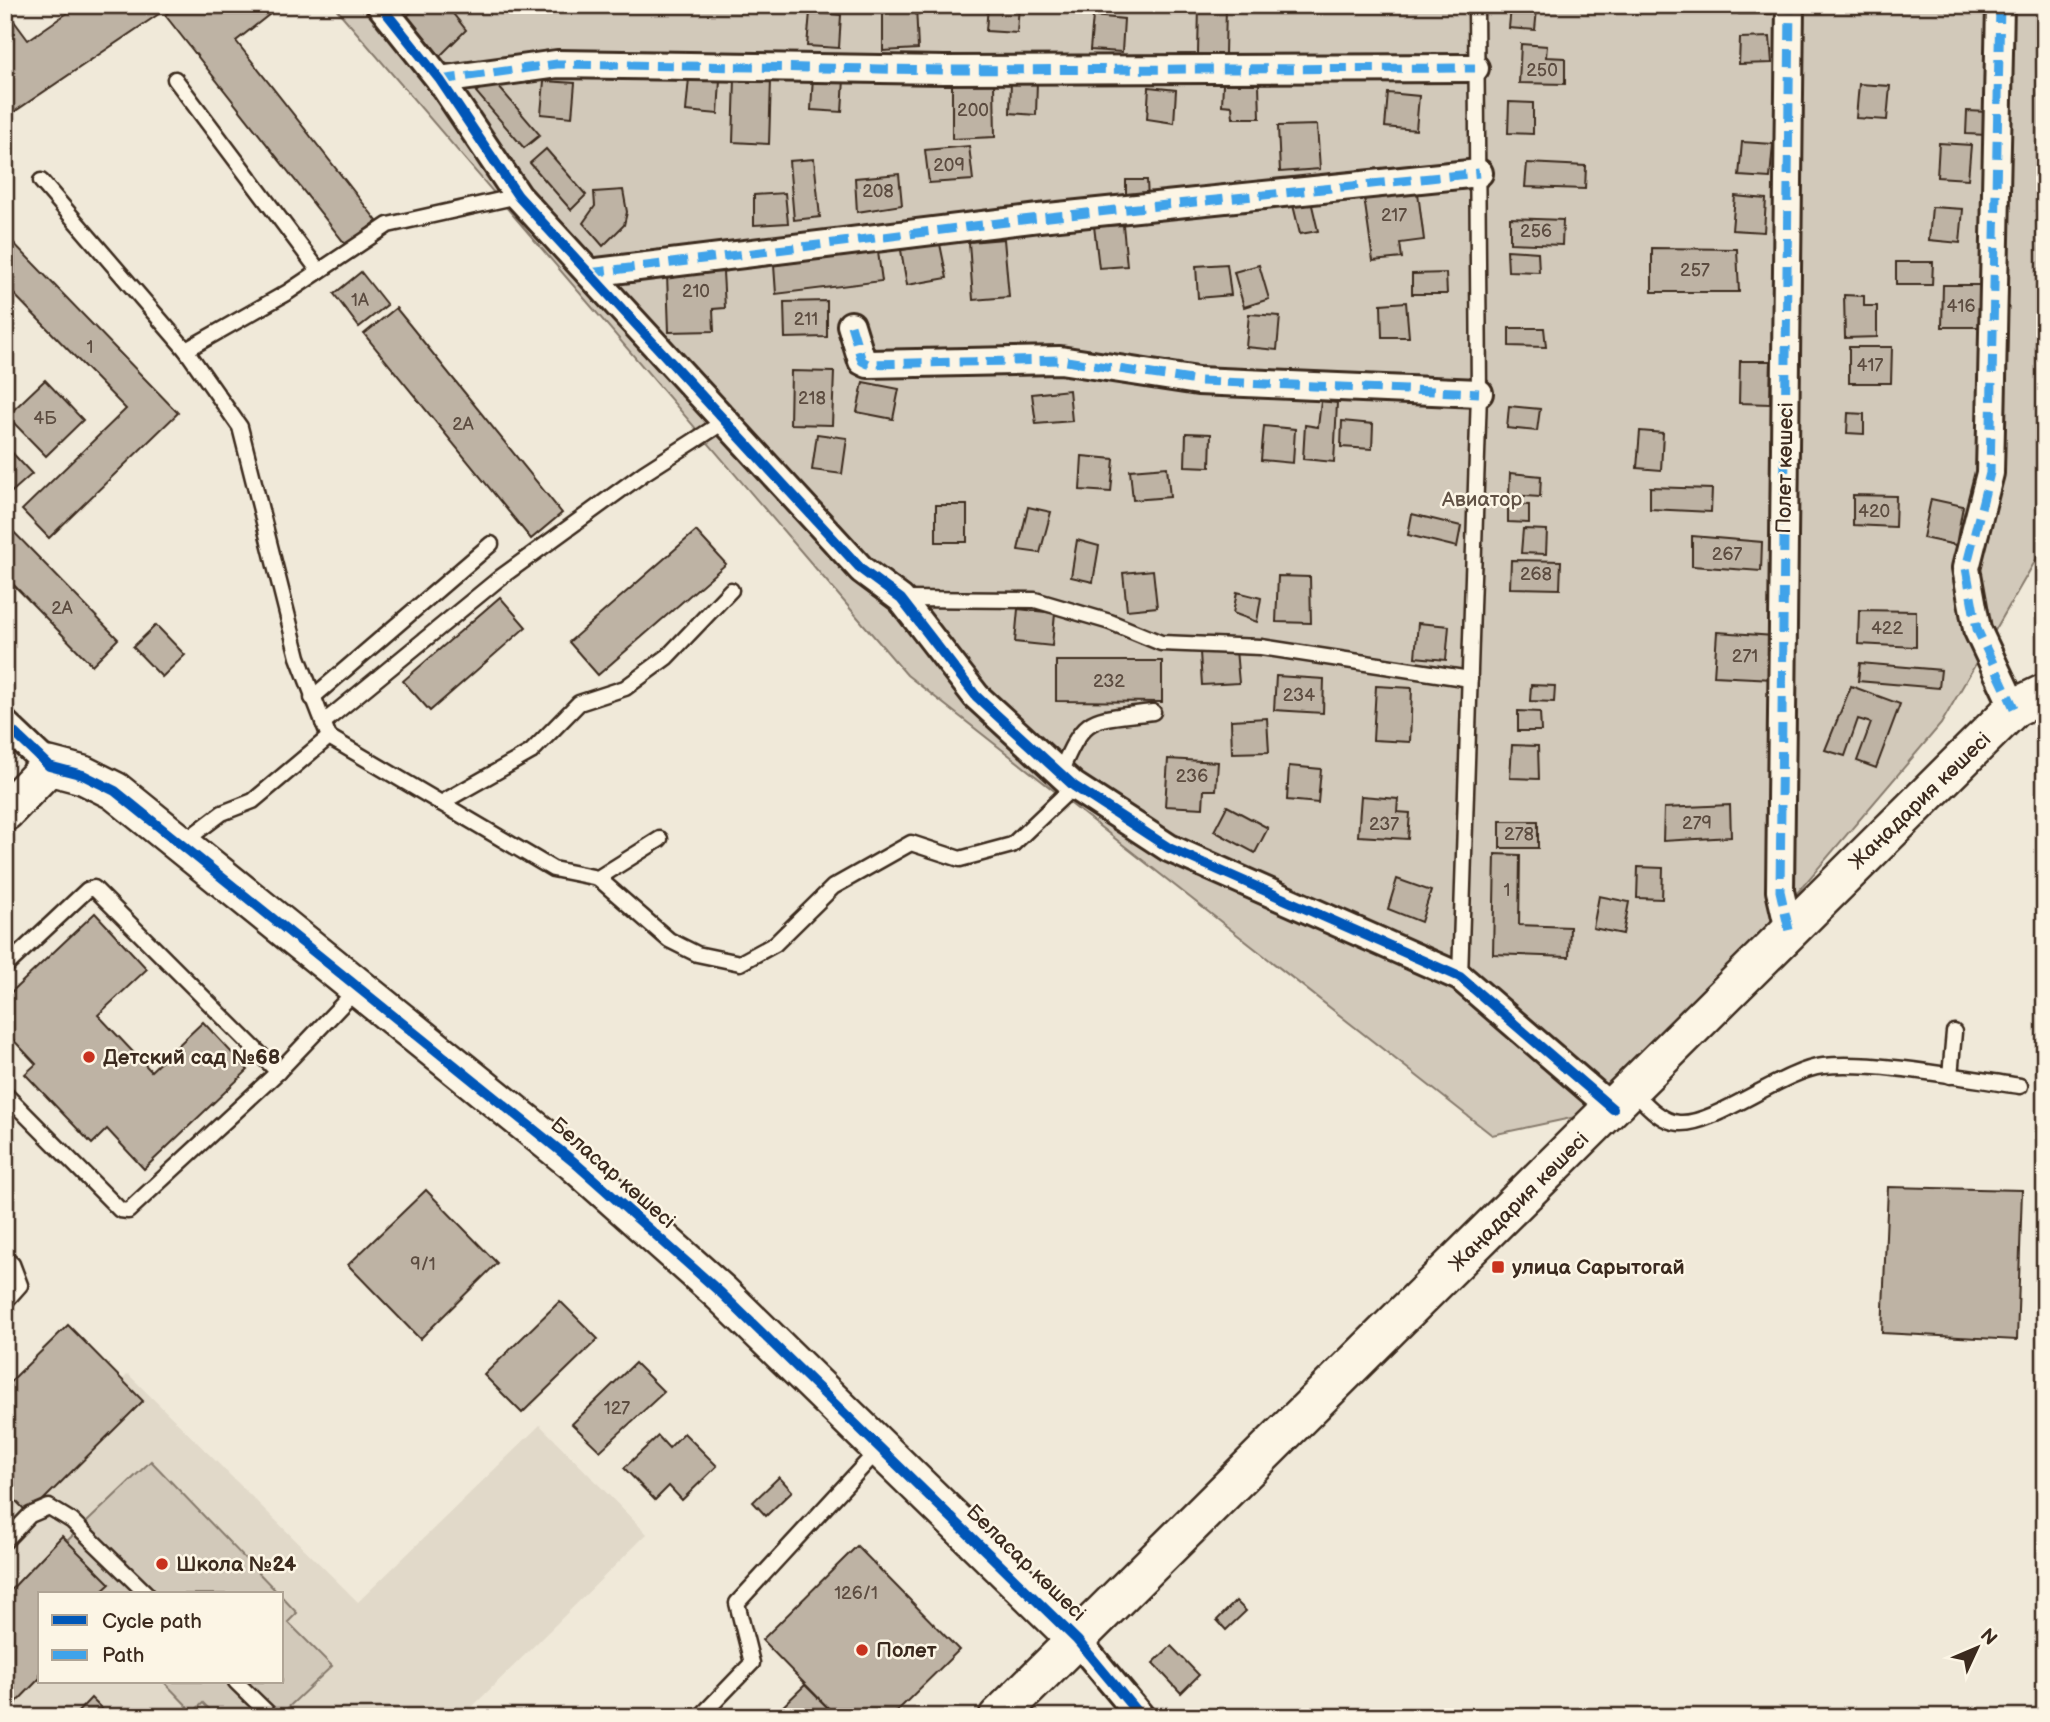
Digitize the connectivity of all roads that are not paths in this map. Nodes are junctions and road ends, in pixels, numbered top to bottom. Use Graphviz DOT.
graph roads {
  1 [pos="380,5"];
  2 [pos="1476,5"];
  3 [pos="1790,5"];
  4 [pos="2000,5"];
  5 [pos="1475,68"];
  6 [pos="175,79"];
  7 [pos="440,80"];
  8 [pos="1479,173"];
  9 [pos="41,181"];
  10 [pos="518,196"];
  11 [pos="319,271"];
  12 [pos="589,273"];
  13 [pos="851,325"];
  14 [pos="186,350"];
  15 [pos="1479,393"];
  16 [pos="725,421"];
  17 [pos="491,544"];
  18 [pos="731,590"];
  19 [pos="901,599"];
  20 [pos="2045,670"];
  21 [pos="1470,679"];
  22 [pos="312,698"];
  23 [pos="2029,701"];
  24 [pos="1153,712"];
  25 [pos="5,724"];
  26 [pos="326,730"];
  27 [pos="49,766"];
  28 [pos="1067,780"];
  29 [pos="441,803"];
  30 [pos="5,812"];
  31 [pos="660,839"];
  32 [pos="180,845"];
  33 [pos="598,878"];
  34 [pos="1788,930"];
  35 [pos="5,967"];
  36 [pos="1460,977"];
  37 [pos="359,988"];
  38 [pos="1954,1032"];
  39 [pos="278,1072"];
  40 [pos="1950,1076"];
  41 [pos="2020,1086"];
  42 [pos="5,1094"];
  43 [pos="1623,1099"];
  44 [pos="5,1258"];
  45 [pos="5,1302"];
  46 [pos="880,1448"];
  47 [pos="5,1541"];
  48 [pos="145,1592"];
  49 [pos="1077,1640"];
  50 [pos="238,1684"];
  51 [pos="272,1717"];
  52 [pos="700,1717"];
  53 [pos="998,1717"];
  54 [pos="1141,1717"];
  1 -- 7 [label="street"];
  2 -- 5 [label="lane"];
  3 -- 34 [label="street, Полет көшесі"];
  4 -- 23 [label="street"];
  5 -- 7 [label="street"];
  5 -- 8 [label="lane"];
  6 -- 11 [label="lane"];
  7 -- 10 [label="street"];
  8 -- 12 [label="street"];
  8 -- 15 [label="lane"];
  9 -- 14 [label="lane"];
  10 -- 11 [label="lane"];
  10 -- 12 [label="street"];
  11 -- 14 [label="lane"];
  12 -- 16 [label="street"];
  13 -- 15 [label="street"];
  14 -- 22 [label="lane"];
  15 -- 21 [label="lane"];
  16 -- 19 [label="street"];
  16 -- 26 [label="lane"];
  17 -- 22 [label="lane"];
  18 -- 29 [label="lane"];
  19 -- 21 [label="lane"];
  19 -- 28 [label="street"];
  20 -- 23 [label="street, Жаңадария көшесі"];
  21 -- 36 [label="lane"];
  22 -- 26 [label="lane"];
  23 -- 34 [label="street, Жаңадария көшесі"];
  24 -- 28 [label="lane"];
  25 -- 27 [label="street, Беласар көшесі"];
  26 -- 29 [label="lane"];
  26 -- 32 [label="lane"];
  27 -- 30 [label="street"];
  27 -- 32 [label="street, Беласар көшесі"];
  28 -- 33 [label="lane"];
  28 -- 36 [label="street"];
  29 -- 33 [label="lane"];
  31 -- 33 [label="lane"];
  32 -- 37 [label="street, Беласар көшесі"];
  34 -- 43 [label="street, Жаңадария көшесі"];
  35 -- 39 [label="lane"];
  36 -- 43 [label="street"];
  37 -- 39 [label="lane"];
  37 -- 46 [label="street, Беласар көшесі"];
  38 -- 40 [label="lane"];
  39 -- 42 [label="lane"];
  40 -- 41 [label="lane"];
  40 -- 43 [label="lane"];
  43 -- 49 [label="street, Жаңадария көшесі"];
  44 -- 45 [label="lane"];
  46 -- 49 [label="street, Беласар көшесі"];
  46 -- 52 [label="lane"];
  47 -- 48 [label="lane"];
  49 -- 53 [label="street, Жаңадария көшесі"];
  49 -- 54 [label="street, Беласар көшесі"];
  50 -- 51 [label="lane"];
}
